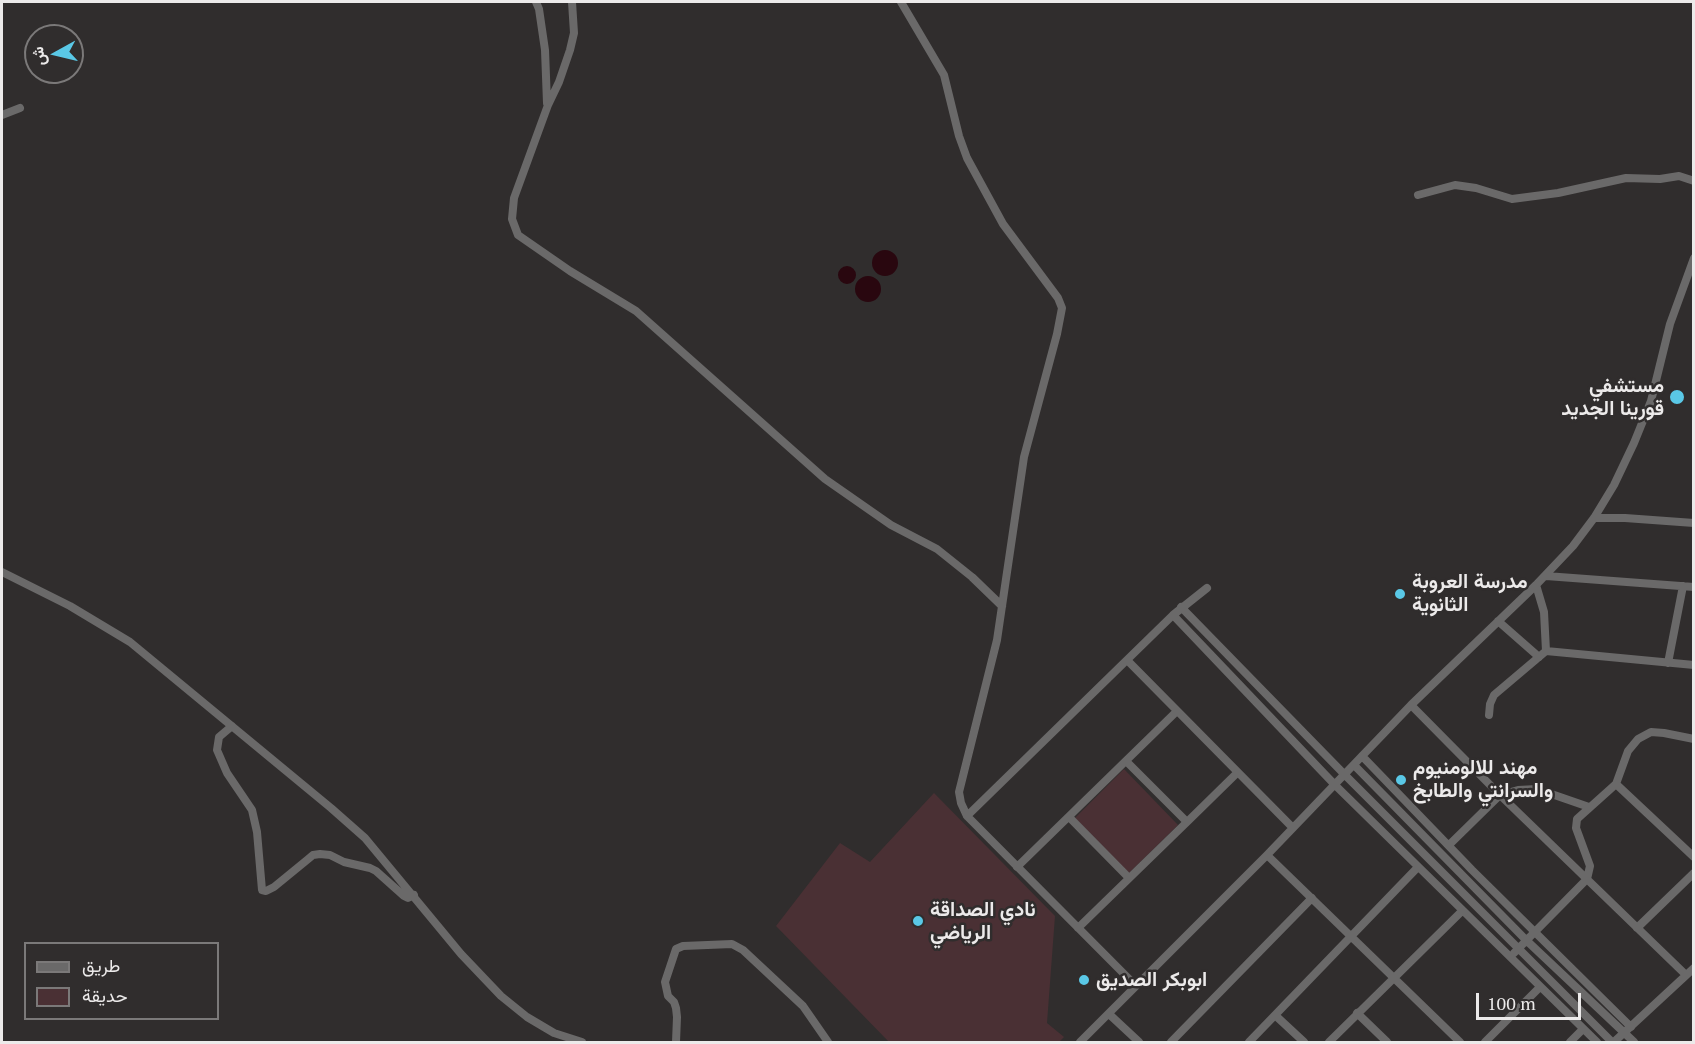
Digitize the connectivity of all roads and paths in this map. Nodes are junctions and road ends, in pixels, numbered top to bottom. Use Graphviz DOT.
graph roads {
  1 [pos="536,2"];
  2 [pos="572,2"];
  3 [pos="901,2"];
  4 [pos="548,105"];
  5 [pos="20,108"];
  6 [pos="2,115"];
  7 [pos="1694,181"];
  8 [pos="1418,195"];
  9 [pos="1694,258"];
  10 [pos="1594,518"];
  11 [pos="1694,523"];
  12 [pos="2,572"];
  13 [pos="1546,576"];
  14 [pos="1536,585"];
  15 [pos="1683,586"];
  16 [pos="1694,587"];
  17 [pos="1207,588"];
  18 [pos="1002,606"];
  19 [pos="1181,607"];
  20 [pos="1173,615"];
  21 [pos="1498,621"];
  22 [pos="1546,651"];
  23 [pos="1539,657"];
  24 [pos="1127,660"];
  25 [pos="1668,663"];
  26 [pos="1694,665"];
  27 [pos="1411,705"];
  28 [pos="1177,711"];
  29 [pos="1489,715"];
  30 [pos="232,726"];
  31 [pos="1694,739"];
  32 [pos="1362,756"];
  33 [pos="1126,761"];
  34 [pos="1354,765"];
  35 [pos="1237,773"];
  36 [pos="1345,775"];
  37 [pos="1616,784"];
  38 [pos="1335,785"];
  39 [pos="1500,795"];
  40 [pos="1589,807"];
  41 [pos="967,816"];
  42 [pos="1069,817"];
  43 [pos="1187,822"];
  44 [pos="1293,828"];
  45 [pos="1449,845"];
  46 [pos="1267,855"];
  47 [pos="1694,857"];
  48 [pos="1017,867"];
  49 [pos="1418,867"];
  50 [pos="1694,873"];
  51 [pos="1130,878"];
  52 [pos="1587,879"];
  53 [pos="414,895"];
  54 [pos="1312,898"];
  55 [pos="1462,911"];
  56 [pos="1078,928"];
  57 [pos="1637,928"];
  58 [pos="1534,932"];
  59 [pos="1351,937"];
  60 [pos="1526,940"];
  61 [pos="1517,949"];
  62 [pos="1509,957"];
  63 [pos="1694,968"];
  64 [pos="1686,975"];
  65 [pos="1393,978"];
  66 [pos="1136,986"];
  67 [pos="1539,987"];
  68 [pos="1357,1013"];
  69 [pos="1108,1014"];
  70 [pos="1276,1016"];
  71 [pos="1631,1027"];
  72 [pos="1583,1029"];
  73 [pos="1624,1033"];
  74 [pos="569,1041"];
  75 [pos="582,1042"];
  76 [pos="676,1042"];
  77 [pos="828,1042"];
  78 [pos="1080,1042"];
  79 [pos="1139,1042"];
  80 [pos="1171,1042"];
  81 [pos="1249,1042"];
  82 [pos="1304,1042"];
  83 [pos="1329,1042"];
  84 [pos="1387,1042"];
  85 [pos="1460,1042"];
  86 [pos="1485,1042"];
  87 [pos="1570,1042"];
  88 [pos="1597,1042"];
  89 [pos="1613,1042"];
  90 [pos="1635,1042"];
  1 -- 4 [label="street"];
  2 -- 4 [label="street"];
  3 -- 18 [label="street"];
  4 -- 18 [label="street"];
  5 -- 6 [label="street"];
  7 -- 8 [label="street"];
  9 -- 10 [label="street"];
  10 -- 11 [label="street"];
  10 -- 13 [label="street"];
  12 -- 30 [label="street"];
  13 -- 14 [label="street"];
  13 -- 15 [label="street"];
  14 -- 21 [label="street"];
  14 -- 22 [label="street"];
  15 -- 16 [label="street"];
  15 -- 25 [label="street"];
  17 -- 19 [label="street"];
  18 -- 41 [label="street"];
  19 -- 20 [label="street"];
  19 -- 36 [label="street"];
  20 -- 24 [label="street"];
  20 -- 38 [label="street"];
  21 -- 23 [label="street"];
  21 -- 27 [label="street"];
  22 -- 23 [label="street"];
  22 -- 25 [label="street"];
  23 -- 29 [label="street"];
  24 -- 28 [label="street"];
  24 -- 41 [label="street"];
  25 -- 26 [label="street"];
  27 -- 32 [label="street"];
  27 -- 39 [label="street"];
  28 -- 33 [label="street"];
  28 -- 35 [label="street"];
  30 -- 53 [label="street"];
  30 -- 53 [label="street"];
  31 -- 37 [label="street"];
  32 -- 34 [label="street"];
  32 -- 45 [label="street"];
  33 -- 42 [label="street"];
  33 -- 43 [label="street"];
  34 -- 36 [label="street"];
  34 -- 60 [label="street"];
  35 -- 43 [label="street"];
  35 -- 44 [label="street"];
  36 -- 38 [label="street"];
  36 -- 61 [label="street"];
  37 -- 40 [label="street"];
  37 -- 47 [label="street"];
  38 -- 44 [label="street"];
  38 -- 49 [label="street"];
  39 -- 40 [label="street"];
  39 -- 45 [label="street"];
  39 -- 52 [label="street"];
  40 -- 52 [label="street"];
  41 -- 48 [label="street"];
  42 -- 48 [label="street"];
  42 -- 51 [label="street"];
  43 -- 51 [label="street"];
  44 -- 46 [label="street"];
  45 -- 58 [label="street"];
  46 -- 54 [label="street"];
  46 -- 66 [label="street"];
  48 -- 56 [label="street"];
  49 -- 55 [label="street"];
  49 -- 59 [label="street"];
  50 -- 57 [label="street"];
  51 -- 56 [label="street"];
  52 -- 57 [label="street"];
  52 -- 58 [label="street"];
  53 -- 74 [label="street"];
  54 -- 59 [label="street"];
  54 -- 80 [label="street"];
  55 -- 62 [label="street"];
  55 -- 65 [label="street"];
  56 -- 66 [label="street"];
  57 -- 64 [label="street"];
  58 -- 60 [label="street"];
  58 -- 71 [label="street"];
  59 -- 65 [label="street"];
  59 -- 70 [label="street"];
  60 -- 61 [label="street"];
  60 -- 73 [label="street"];
  61 -- 62 [label="street"];
  61 -- 89 [label="street"];
  62 -- 67 [label="street"];
  63 -- 64 [label="street"];
  64 -- 71 [label="street"];
  65 -- 68 [label="street"];
  65 -- 85 [label="street"];
  66 -- 69 [label="street"];
  67 -- 72 [label="street"];
  67 -- 86 [label="street"];
  68 -- 83 [label="street"];
  68 -- 84 [label="street"];
  69 -- 78 [label="street"];
  69 -- 79 [label="street"];
  70 -- 81 [label="street"];
  70 -- 82 [label="street"];
  71 -- 73 [label="street"];
  72 -- 87 [label="street"];
  72 -- 88 [label="street"];
  73 -- 89 [label="street"];
  73 -- 90 [label="street"];
  74 -- 75 [label="street"];
  76 -- 77 [label="street"];
}
